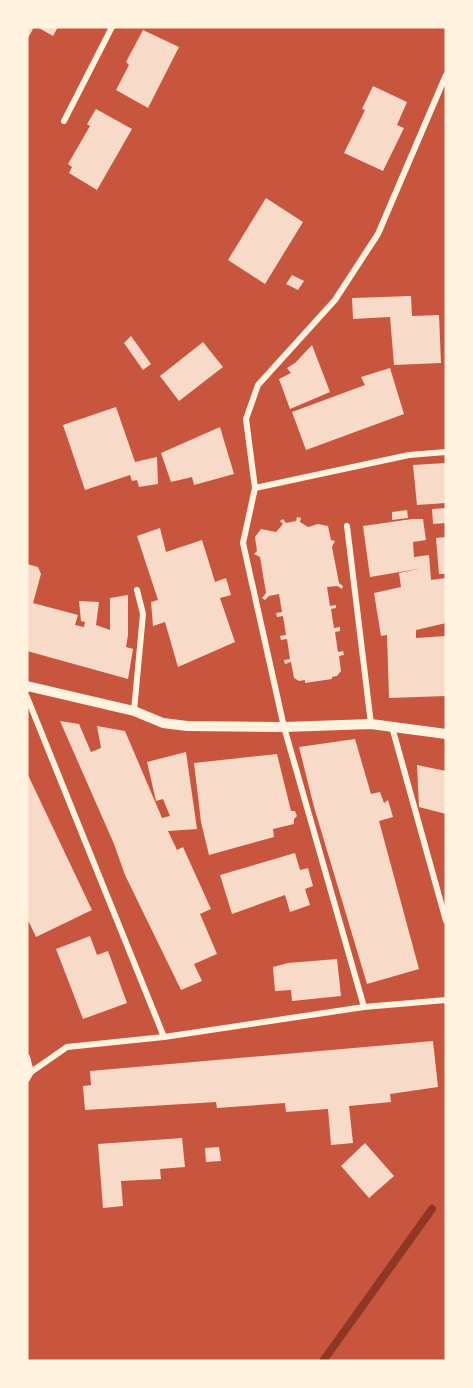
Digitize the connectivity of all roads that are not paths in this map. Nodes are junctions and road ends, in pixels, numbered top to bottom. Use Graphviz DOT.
graph roads {
  1 [pos="112,27"];
  2 [pos="446,75"];
  3 [pos="64,121"];
  4 [pos="446,452"];
  5 [pos="255,488"];
  6 [pos="347,526"];
  7 [pos="137,590"];
  8 [pos="27,686"];
  9 [pos="27,697"];
  10 [pos="134,711"];
  11 [pos="371,724"];
  12 [pos="392,727"];
  13 [pos="284,728"];
  14 [pos="446,734"];
  15 [pos="446,921"];
  16 [pos="446,1000"];
  17 [pos="364,1007"];
  18 [pos="164,1037"];
  19 [pos="27,1057"];
  20 [pos="31,1072"];
  21 [pos="27,1079"];
  1 -- 3 [label="street"];
  2 -- 5 [label="street"];
  4 -- 5 [label="street"];
  5 -- 13 [label="street"];
  6 -- 11 [label="street"];
  7 -- 10 [label="street"];
  8 -- 10 [label="street"];
  9 -- 18 [label="street"];
  10 -- 13 [label="street"];
  11 -- 12 [label="street"];
  11 -- 13 [label="street"];
  12 -- 14 [label="street"];
  12 -- 15 [label="street"];
  13 -- 17 [label="street"];
  16 -- 17 [label="street"];
  17 -- 18 [label="street"];
  18 -- 20 [label="street"];
  19 -- 20 [label="street"];
  20 -- 21 [label="street"];
}
